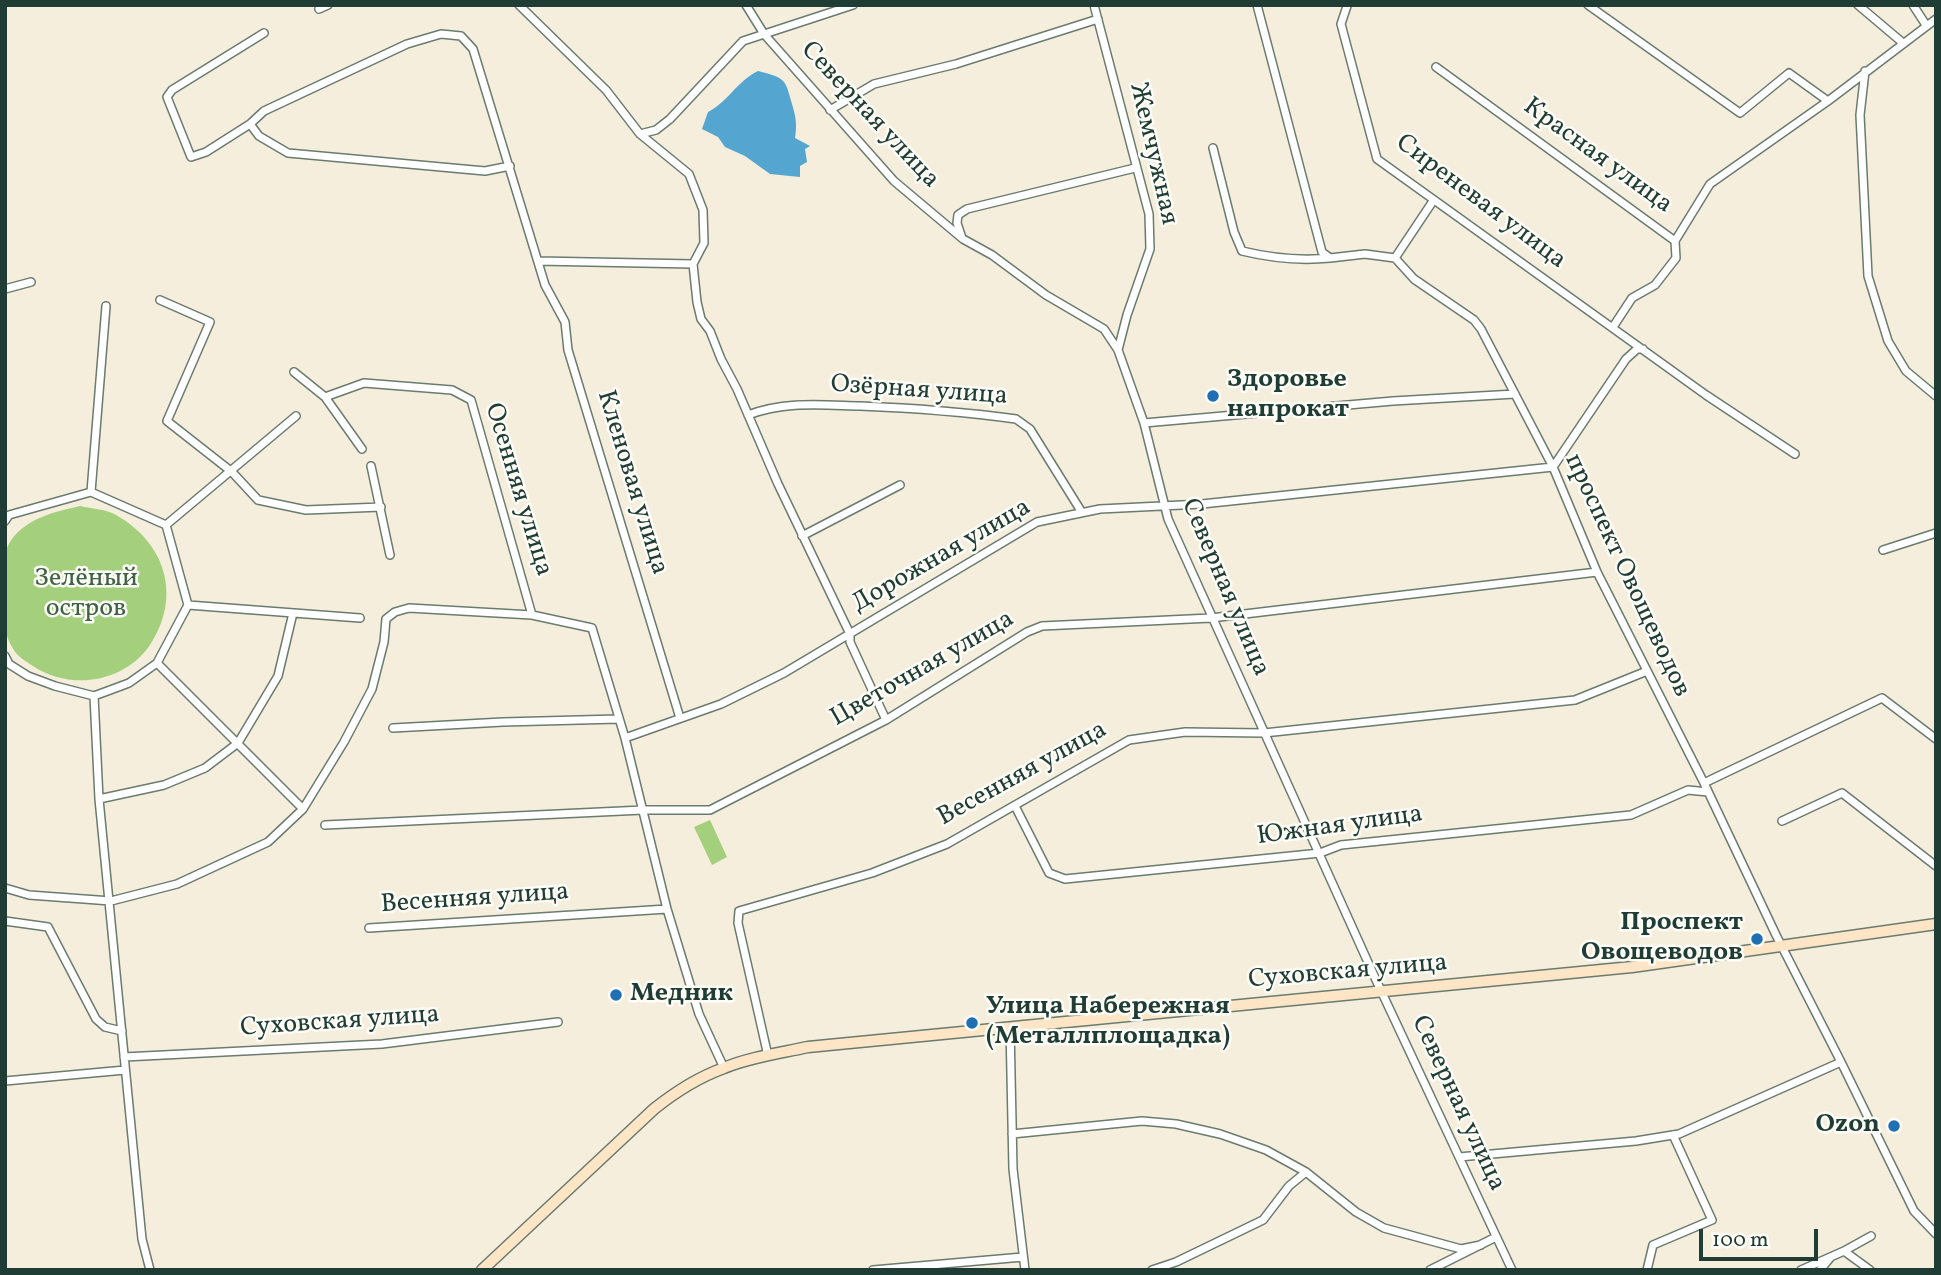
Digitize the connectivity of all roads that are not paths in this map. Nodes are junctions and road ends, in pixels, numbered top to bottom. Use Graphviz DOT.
graph roads {
  1 [pos="328,5"];
  2 [pos="519,5"];
  3 [pos="746,5"];
  4 [pos="853,5"];
  5 [pos="1094,5"];
  6 [pos="1257,5"];
  7 [pos="1588,5"];
  8 [pos="1858,5"];
  9 [pos="1913,5"];
  10 [pos="1347,6"];
  11 [pos="319,9"];
  12 [pos="1097,19"];
  13 [pos="1936,19"];
  14 [pos="1926,25"];
  15 [pos="264,33"];
  16 [pos="764,34"];
  17 [pos="1903,43"];
  18 [pos="1436,67"];
  19 [pos="1865,71"];
  20 [pos="1828,101"];
  21 [pos="830,110"];
  22 [pos="250,124"];
  23 [pos="640,134"];
  24 [pos="1213,148"];
  25 [pos="510,166"];
  26 [pos="1135,168"];
  27 [pos="1433,201"];
  28 [pos="963,239"];
  29 [pos="1675,240"];
  30 [pos="1330,258"];
  31 [pos="1395,258"];
  32 [pos="538,261"];
  33 [pos="694,264"];
  34 [pos="31,282"];
  35 [pos="5,289"];
  36 [pos="160,300"];
  37 [pos="106,306"];
  38 [pos="1613,327"];
  39 [pos="1643,349"];
  40 [pos="1118,351"];
  41 [pos="294,372"];
  42 [pos="1515,394"];
  43 [pos="1936,396"];
  44 [pos="325,397"];
  45 [pos="748,415"];
  46 [pos="296,416"];
  47 [pos="1144,423"];
  48 [pos="362,449"];
  49 [pos="1795,454"];
  50 [pos="371,466"];
  51 [pos="1553,467"];
  52 [pos="232,472"];
  53 [pos="900,485"];
  54 [pos="92,492"];
  55 [pos="1166,506"];
  56 [pos="381,507"];
  57 [pos="1081,511"];
  58 [pos="6,516"];
  59 [pos="166,525"];
  60 [pos="1936,533"];
  61 [pos="802,536"];
  62 [pos="1883,550"];
  63 [pos="390,555"];
  64 [pos="1597,572"];
  65 [pos="188,605"];
  66 [pos="293,612"];
  67 [pos="533,615"];
  68 [pos="360,618"];
  69 [pos="1211,618"];
  70 [pos="850,634"];
  71 [pos="7,662"];
  72 [pos="158,663"];
  73 [pos="1647,671"];
  74 [pos="94,696"];
  75 [pos="680,718"];
  76 [pos="618,719"];
  77 [pos="886,720"];
  78 [pos="393,728"];
  79 [pos="1264,733"];
  80 [pos="625,738"];
  81 [pos="1936,739"];
  82 [pos="238,743"];
  83 [pos="1704,783"];
  84 [pos="1707,792"];
  85 [pos="99,799"];
  86 [pos="1015,806"];
  87 [pos="303,809"];
  88 [pos="643,810"];
  89 [pos="1782,821"];
  90 [pos="325,825"];
  91 [pos="1320,853"];
  92 [pos="1936,866"];
  93 [pos="5,888"];
  94 [pos="111,901"];
  95 [pos="667,908"];
  96 [pos="5,921"];
  97 [pos="1936,924"];
  98 [pos="369,928"];
  99 [pos="1780,945"];
  100 [pos="1381,990"];
  101 [pos="558,1022"];
  102 [pos="1010,1027"];
  103 [pos="122,1031"];
  104 [pos="768,1056"];
  105 [pos="124,1057"];
  106 [pos="1842,1062"];
  107 [pos="724,1068"];
  108 [pos="125,1070"];
  109 [pos="5,1081"];
  110 [pos="1012,1134"];
  111 [pos="1673,1135"];
  112 [pos="1459,1157"];
  113 [pos="1306,1172"];
  114 [pos="1936,1234"];
  115 [pos="1871,1236"];
  116 [pos="1496,1237"];
  117 [pos="1481,1245"];
  118 [pos="1844,1251"];
  119 [pos="1023,1257"];
  120 [pos="1830,1257"];
  121 [pos="150,1270"];
  122 [pos="482,1270"];
  123 [pos="873,1270"];
  124 [pos="1025,1270"];
  125 [pos="1152,1270"];
  126 [pos="1430,1270"];
  127 [pos="1513,1270"];
  128 [pos="1647,1270"];
  129 [pos="1801,1270"];
  130 [pos="1820,1270"];
  131 [pos="1870,1270"];
  1 -- 11 [label="street"];
  2 -- 23 [label="street"];
  3 -- 16 [label="street, Северная улица"];
  4 -- 16 [label="street"];
  5 -- 12 [label="street, Жемчужная"];
  6 -- 30 [label="street"];
  7 -- 20 [label="street"];
  8 -- 17 [label="street"];
  9 -- 14 [label="street"];
  10 -- 27 [label="street, Сиреневая улица"];
  12 -- 21 [label="street"];
  12 -- 26 [label="street, Жемчужная"];
  13 -- 14 [label="street"];
  14 -- 17 [label="street"];
  15 -- 22 [label="street"];
  16 -- 21 [label="street, Северная улица"];
  16 -- 23 [label="street"];
  17 -- 19 [label="street"];
  18 -- 29 [label="street, Красная улица"];
  19 -- 20 [label="street"];
  19 -- 43 [label="street"];
  20 -- 29 [label="street"];
  21 -- 28 [label="street, Северная улица"];
  22 -- 25 [label="street"];
  22 -- 25 [label="street, Кленовая улица"];
  23 -- 33 [label="street"];
  24 -- 30 [label="street"];
  25 -- 32 [label="street, Кленовая улица"];
  26 -- 28 [label="street"];
  26 -- 40 [label="street, Жемчужная"];
  27 -- 31 [label="street"];
  27 -- 38 [label="street, Сиреневая улица"];
  28 -- 40 [label="street, Северная улица"];
  29 -- 38 [label="street, Красная улица"];
  30 -- 31 [label="street"];
  31 -- 42 [label="street, проспект Овощеводов"];
  32 -- 33 [label="street"];
  32 -- 75 [label="street, Кленовая улица"];
  33 -- 45 [label="street"];
  34 -- 35 [label="street"];
  36 -- 52 [label="street"];
  37 -- 54 [label="street"];
  38 -- 39 [label="street, Сиреневая улица"];
  39 -- 49 [label="street, Сиреневая улица"];
  39 -- 51 [label="street"];
  40 -- 47 [label="street, Северная улица"];
  41 -- 44 [label="street"];
  42 -- 47 [label="street"];
  42 -- 51 [label="street, проспект Овощеводов"];
  44 -- 48 [label="street"];
  44 -- 67 [label="street, Осенняя улица"];
  45 -- 57 [label="street, Озёрная улица"];
  45 -- 61 [label="street"];
  46 -- 52 [label="street"];
  47 -- 55 [label="street, Северная улица"];
  50 -- 56 [label="street"];
  51 -- 55 [label="street, Дорожная улица"];
  51 -- 64 [label="street, проспект Овощеводов"];
  52 -- 56 [label="street"];
  52 -- 59 [label="street"];
  53 -- 61 [label="street"];
  54 -- 58 [label="street"];
  54 -- 59 [label="street"];
  55 -- 57 [label="street, Дорожная улица"];
  55 -- 69 [label="street, Северная улица"];
  56 -- 63 [label="street"];
  57 -- 70 [label="street, Дорожная улица"];
  59 -- 65 [label="street"];
  60 -- 62 [label="street"];
  61 -- 70 [label="street"];
  64 -- 69 [label="street, Цветочная улица"];
  64 -- 73 [label="street, проспект Овощеводов"];
  65 -- 66 [label="street"];
  65 -- 72 [label="street"];
  66 -- 68 [label="street"];
  66 -- 82 [label="street"];
  67 -- 76 [label="street"];
  67 -- 87 [label="street"];
  69 -- 77 [label="street, Цветочная улица"];
  69 -- 79 [label="street, Северная улица"];
  70 -- 75 [label="street, Дорожная улица"];
  70 -- 77 [label="street"];
  71 -- 74 [label="street"];
  72 -- 74 [label="street"];
  72 -- 82 [label="street"];
  73 -- 79 [label="street, Весенняя улица"];
  73 -- 83 [label="street, проспект Овощеводов"];
  74 -- 85 [label="street"];
  75 -- 80 [label="street, Дорожная улица"];
  76 -- 78 [label="street"];
  76 -- 80 [label="street"];
  77 -- 88 [label="street, Цветочная улица"];
  79 -- 86 [label="street, Весенняя улица"];
  79 -- 91 [label="street, Северная улица"];
  80 -- 88 [label="street"];
  81 -- 83 [label="street"];
  82 -- 85 [label="street"];
  82 -- 87 [label="street"];
  83 -- 84 [label="street, проспект Овощеводов"];
  84 -- 91 [label="street, Южная улица"];
  84 -- 99 [label="street, проспект Овощеводов"];
  85 -- 94 [label="street"];
  86 -- 91 [label="street, Южная улица"];
  86 -- 104 [label="street, Весенняя улица"];
  87 -- 94 [label="street"];
  88 -- 90 [label="street, Цветочная улица"];
  88 -- 95 [label="street"];
  89 -- 92 [label="street"];
  91 -- 100 [label="street, Северная улица"];
  93 -- 94 [label="street"];
  94 -- 103 [label="street"];
  95 -- 98 [label="street, Весенняя улица"];
  95 -- 107 [label="street"];
  96 -- 103 [label="street"];
  97 -- 99 [label="street, Суховская улица"];
  99 -- 100 [label="street, Суховская улица"];
  99 -- 106 [label="street, проспект Овощеводов"];
  100 -- 102 [label="street, Суховская улица"];
  100 -- 112 [label="street, Северная улица"];
  101 -- 105 [label="street, Суховская улица"];
  102 -- 104 [label="street, Суховская улица"];
  102 -- 110 [label="street"];
  103 -- 105 [label="street"];
  104 -- 107 [label="street, Суховская улица"];
  105 -- 108 [label="street"];
  106 -- 111 [label="street"];
  106 -- 114 [label="street, проспект Овощеводов"];
  107 -- 122 [label="street, Суховская улица"];
  108 -- 109 [label="street"];
  108 -- 121 [label="street"];
  110 -- 113 [label="street"];
  110 -- 119 [label="street"];
  111 -- 112 [label="street"];
  111 -- 128 [label="street"];
  112 -- 116 [label="street, Северная улица"];
  113 -- 117 [label="street"];
  113 -- 125 [label="street"];
  115 -- 118 [label="street"];
  116 -- 117 [label="street"];
  116 -- 127 [label="street, Северная улица"];
  117 -- 126 [label="street"];
  118 -- 120 [label="street"];
  118 -- 131 [label="street"];
  119 -- 123 [label="street"];
  119 -- 124 [label="street"];
  120 -- 129 [label="street"];
  120 -- 130 [label="street"];
}
